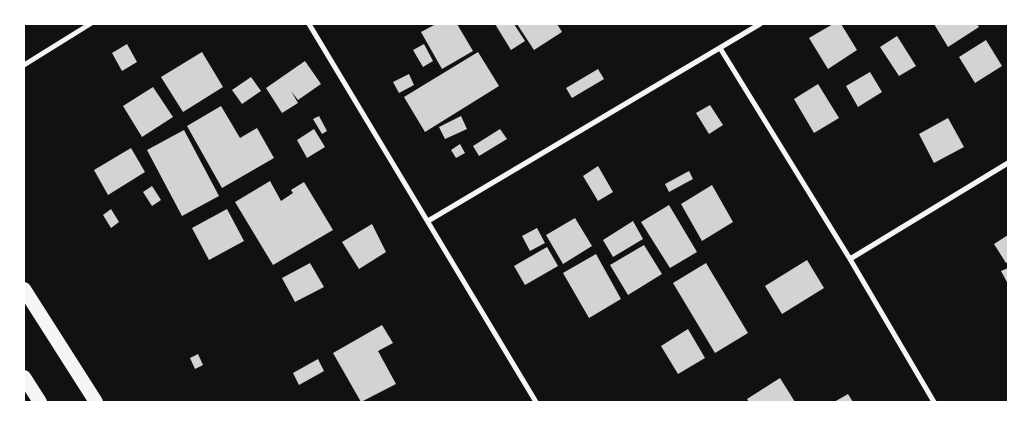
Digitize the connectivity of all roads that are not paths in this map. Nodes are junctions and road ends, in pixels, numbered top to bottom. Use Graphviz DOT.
graph roads {
  1 [pos="90,24"];
  2 [pos="309,24"];
  3 [pos="760,24"];
  4 [pos="720,48"];
  5 [pos="24,65"];
  6 [pos="1008,163"];
  7 [pos="428,221"];
  8 [pos="850,259"];
  9 [pos="24,289"];
  10 [pos="24,377"];
  11 [pos="40,402"];
  12 [pos="96,402"];
  13 [pos="536,402"];
  14 [pos="934,402"];
  1 -- 5 [label="street"];
  2 -- 7 [label="street"];
  3 -- 4 [label="street"];
  4 -- 7 [label="street"];
  4 -- 8 [label="street"];
  6 -- 8 [label="street"];
  7 -- 13 [label="street"];
  8 -- 14 [label="street"];
  9 -- 12 [label="highway"];
  10 -- 11 [label="highway"];
}
